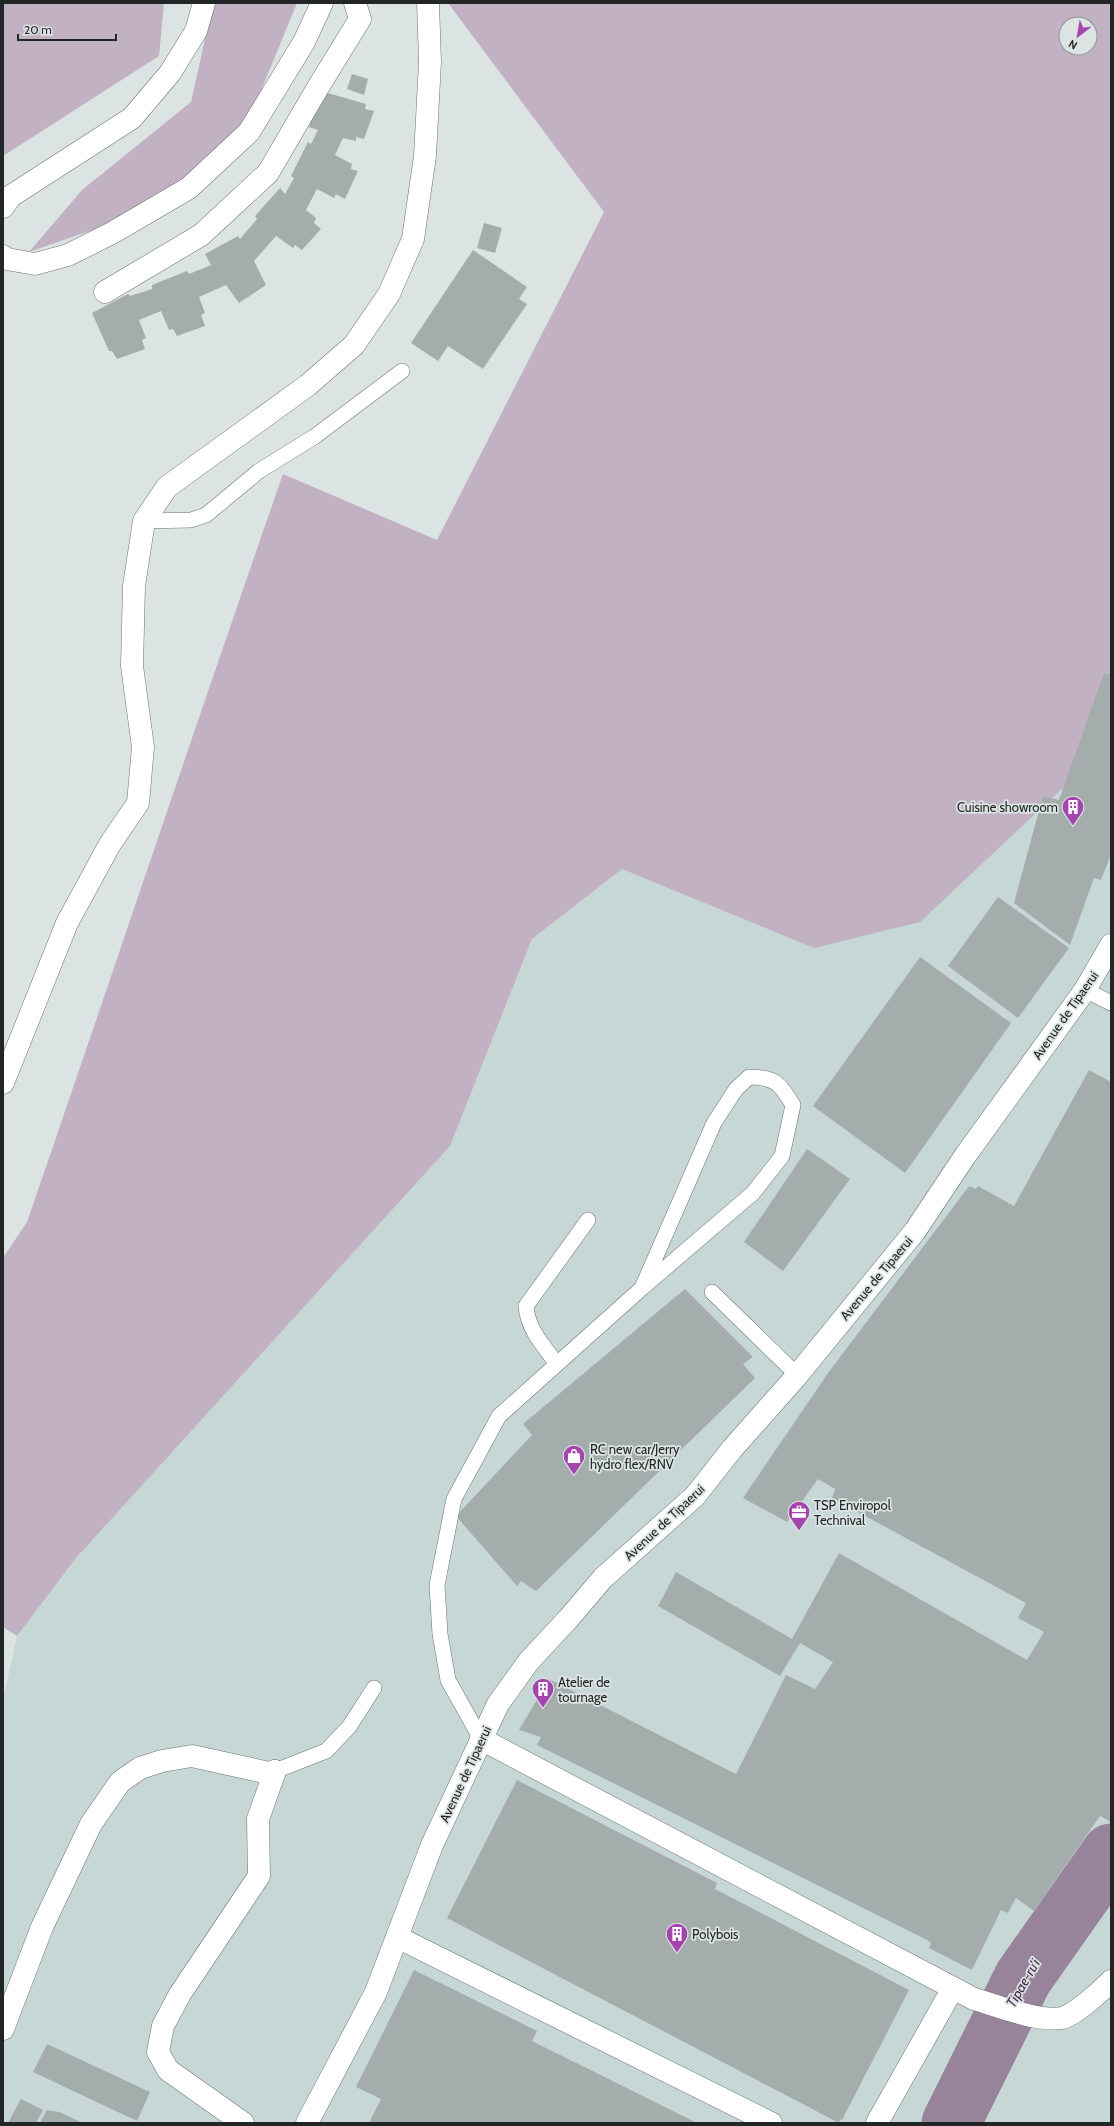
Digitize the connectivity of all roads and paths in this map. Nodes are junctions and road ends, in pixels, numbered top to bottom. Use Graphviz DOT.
graph roads {
  1 [pos="204,3"];
  2 [pos="322,3"];
  3 [pos="355,3"];
  4 [pos="428,3"];
  5 [pos="3,207"];
  6 [pos="3,256"];
  7 [pos="105,292"];
  8 [pos="402,371"];
  9 [pos="144,521"];
  10 [pos="1111,945"];
  11 [pos="1085,990"];
  12 [pos="1111,1003"];
  13 [pos="3,1082"];
  14 [pos="588,1220"];
  15 [pos="642,1288"];
  16 [pos="712,1292"];
  17 [pos="557,1364"];
  18 [pos="798,1375"];
  19 [pos="374,1688"];
  20 [pos="481,1739"];
  21 [pos="275,1771"];
  22 [pos="397,1937"];
  23 [pos="1111,1981"];
  24 [pos="953,1988"];
  25 [pos="3,2029"];
  26 [pos="243,2123"];
  27 [pos="307,2123"];
  28 [pos="771,2123"];
  29 [pos="878,2123"];
  1 -- 5 [label="street"];
  2 -- 6 [label="street"];
  3 -- 7 [label="street"];
  4 -- 9 [label="street"];
  8 -- 9 [label="lane"];
  9 -- 13 [label="street"];
  10 -- 11 [label="street, Avenue de Tipaerui"];
  11 -- 12 [label="lane"];
  11 -- 18 [label="street, Avenue de Tipaerui"];
  14 -- 17 [label="lane"];
  15 -- 15 [label="lane"];
  15 -- 17 [label="lane"];
  16 -- 18 [label="lane"];
  17 -- 20 [label="lane"];
  18 -- 20 [label="street, Avenue de Tipaerui"];
  19 -- 21 [label="lane"];
  20 -- 22 [label="street, Avenue de Tipaerui"];
  20 -- 24 [label="street"];
  21 -- 25 [label="street"];
  21 -- 26 [label="street"];
  22 -- 27 [label="street, Avenue de Tipaerui"];
  22 -- 28 [label="street"];
  23 -- 24 [label="street"];
  24 -- 29 [label="street"];
}
